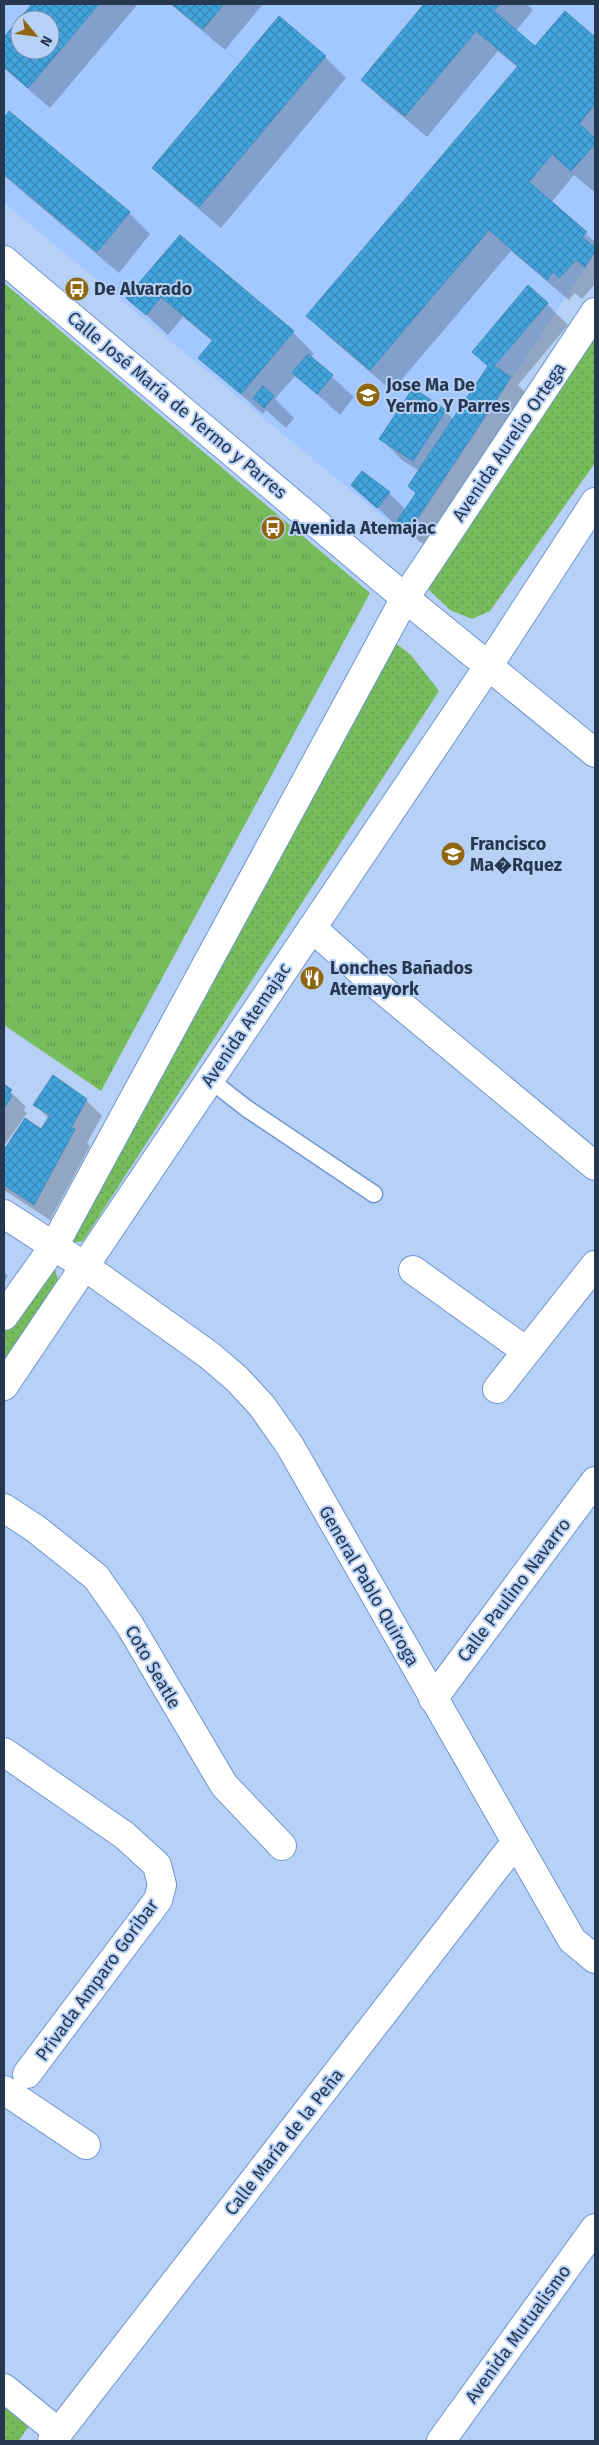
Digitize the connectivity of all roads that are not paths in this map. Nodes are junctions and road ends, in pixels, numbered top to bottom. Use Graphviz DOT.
graph roads {
  1 [pos="4,260"];
  2 [pos="595,312"];
  3 [pos="595,502"];
  4 [pos="405,598"];
  5 [pos="489,665"];
  6 [pos="595,753"];
  7 [pos="312,928"];
  8 [pos="209,1079"];
  9 [pos="595,1166"];
  10 [pos="374,1194"];
  11 [pos="4,1214"];
  12 [pos="54,1246"];
  13 [pos="84,1265"];
  14 [pos="595,1265"];
  15 [pos="413,1270"];
  16 [pos="4,1316"];
  17 [pos="526,1351"];
  18 [pos="4,1386"];
  19 [pos="497,1389"];
  20 [pos="595,1481"];
  21 [pos="4,1508"];
  22 [pos="433,1699"];
  23 [pos="6,1759"];
  24 [pos="515,1843"];
  25 [pos="282,1846"];
  26 [pos="595,1959"];
  27 [pos="27,2074"];
  28 [pos="4,2090"];
  29 [pos="86,2145"];
  30 [pos="595,2228"];
  31 [pos="4,2388"];
  32 [pos="55,2437"];
  33 [pos="441,2441"];
  1 -- 4 [label="street, Calle José María de Yermo y Parres"];
  2 -- 4 [label="street, Avenida Aurelio Ortega"];
  3 -- 5 [label="street"];
  4 -- 5 [label="street, Calle José María de Yermo y Parres"];
  4 -- 12 [label="street"];
  5 -- 6 [label="street, Calle José María de Yermo y Parres"];
  5 -- 7 [label="street, Avenida Atemajac"];
  7 -- 8 [label="street, Avenida Atemajac"];
  7 -- 9 [label="street"];
  8 -- 10 [label="lane"];
  8 -- 13 [label="street, Avenida Atemajac"];
  11 -- 12 [label="street, General Pablo Quiroga"];
  12 -- 13 [label="street, General Pablo Quiroga"];
  12 -- 16 [label="street"];
  13 -- 18 [label="street, Avenida Atemajac"];
  13 -- 22 [label="street, General Pablo Quiroga"];
  14 -- 17 [label="street"];
  15 -- 17 [label="street"];
  17 -- 19 [label="street"];
  20 -- 22 [label="street, Calle Paulino Navarro"];
  21 -- 25 [label="street, Coto Seatle"];
  22 -- 24 [label="street, General Pablo Quiroga"];
  23 -- 27 [label="street, Privada Amparo Goribar"];
  24 -- 26 [label="street, General Pablo Quiroga"];
  24 -- 32 [label="street, Calle María de la Peña"];
  28 -- 29 [label="street"];
  30 -- 33 [label="street, Avenida Mutualismo"];
  31 -- 32 [label="street"];
}
